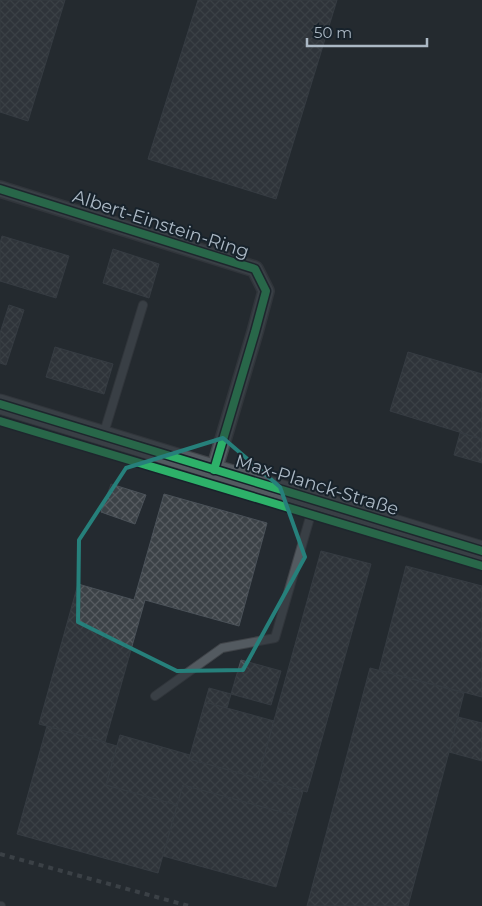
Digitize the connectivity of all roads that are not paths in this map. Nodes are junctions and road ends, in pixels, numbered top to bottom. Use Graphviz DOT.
graph roads {
  1 [pos="0,189"];
  2 [pos="143,305"];
  3 [pos="0,404"];
  4 [pos="103,436"];
  5 [pos="214,470"];
  6 [pos="316,500"];
  7 [pos="482,551"];
  8 [pos="155,696"];
  1 -- 5 [label="street, Albert-Einstein-Ring"];
  2 -- 4 [label="lane"];
  3 -- 4 [label="street, Max-Planck-Straße"];
  4 -- 5 [label="street, Max-Planck-Straße"];
  5 -- 6 [label="street, Max-Planck-Straße"];
  6 -- 7 [label="street, Max-Planck-Straße"];
  6 -- 8 [label="lane"];
}
